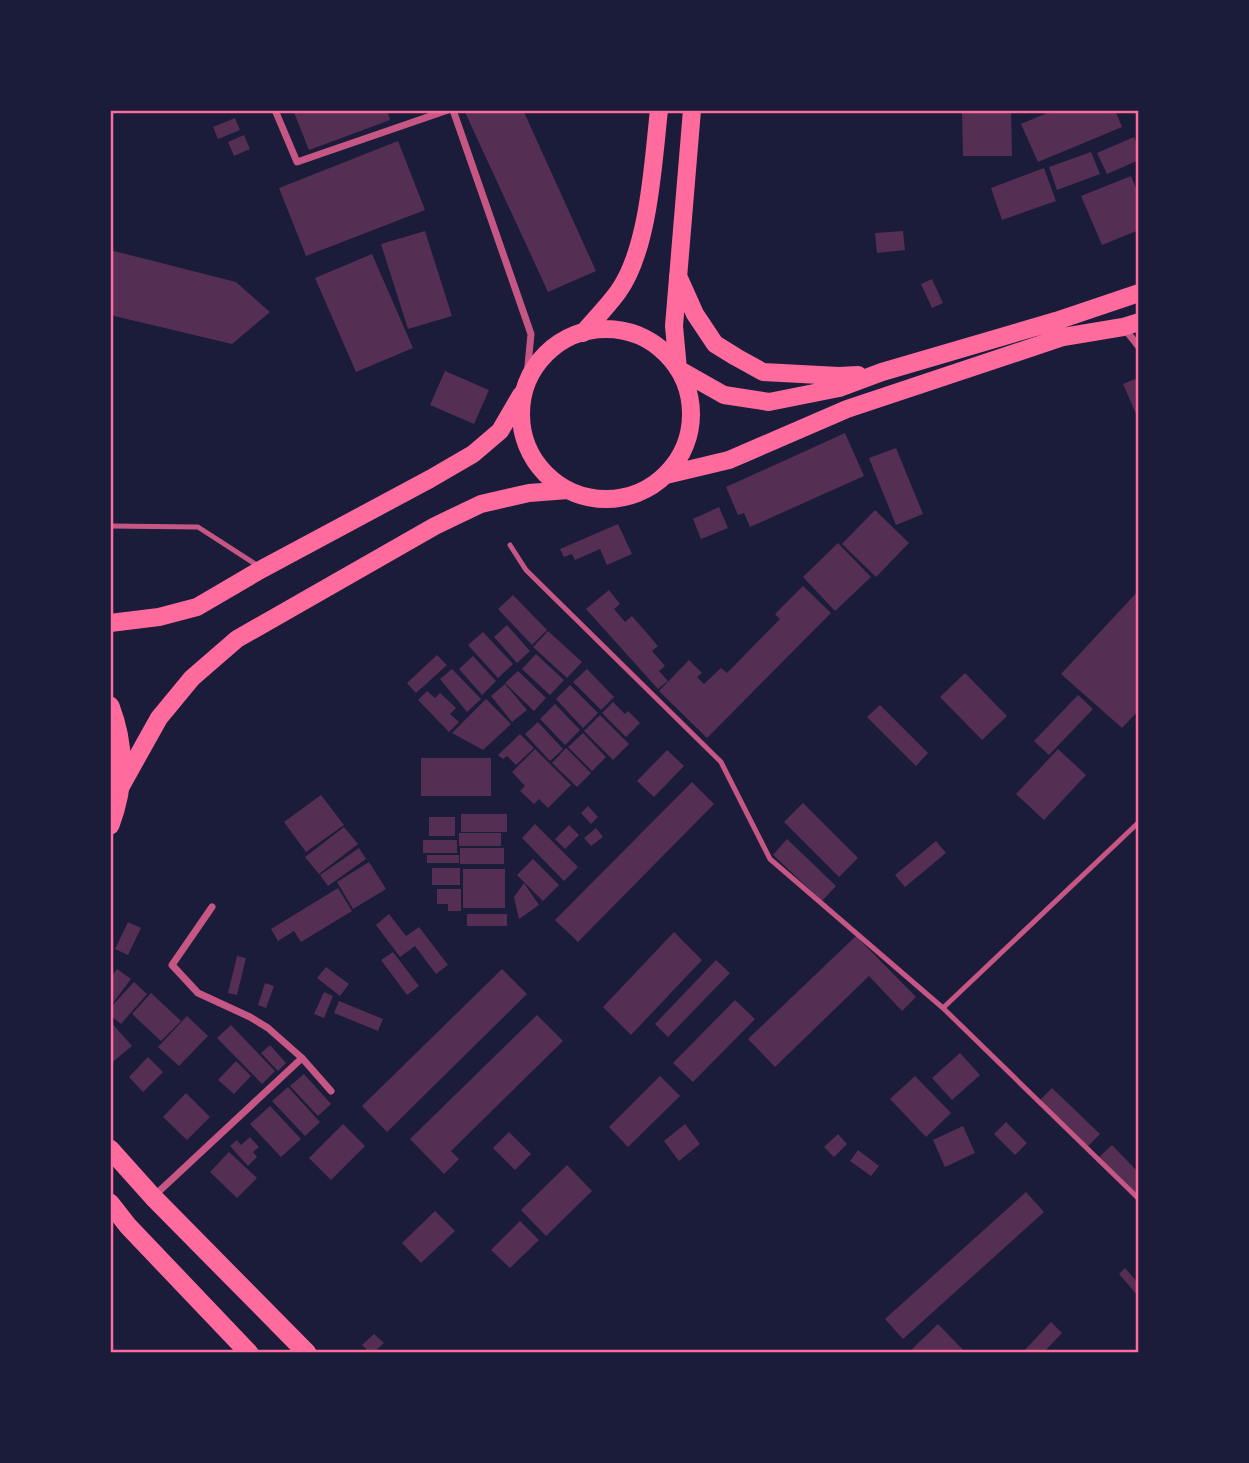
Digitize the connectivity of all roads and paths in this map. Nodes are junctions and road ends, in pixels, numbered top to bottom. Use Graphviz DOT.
graph roads {
  1 [pos="275,110"];
  2 [pos="450,110"];
  3 [pos="659,110"];
  4 [pos="692,110"];
  5 [pos="677,274"];
  6 [pos="1139,293"];
  7 [pos="1131,325"];
  8 [pos="1060,329"];
  9 [pos="583,333"];
  10 [pos="1139,347"];
  11 [pos="678,369"];
  12 [pos="882,372"];
  13 [pos="526,386"];
  14 [pos="666,475"];
  15 [pos="568,490"];
  16 [pos="110,526"];
  17 [pos="510,545"];
  18 [pos="262,569"];
  19 [pos="110,622"];
  20 [pos="110,706"];
  21 [pos="121,786"];
  22 [pos="1139,822"];
  23 [pos="110,825"];
  24 [pos="212,907"];
  25 [pos="943,1008"];
  26 [pos="302,1058"];
  27 [pos="331,1091"];
  28 [pos="110,1149"];
  29 [pos="153,1197"];
  30 [pos="1139,1199"];
  31 [pos="110,1203"];
  32 [pos="249,1353"];
  33 [pos="307,1353"];
  1 -- 2 [label="street"];
  2 -- 13 [label="street"];
  3 -- 9 [label="main road"];
  4 -- 5 [label="main road"];
  5 -- 11 [label="main road"];
  5 -- 12 [label="main road"];
  6 -- 8 [label="main road"];
  7 -- 8 [label="main road"];
  7 -- 10 [label="street"];
  8 -- 12 [label="main road"];
  8 -- 14 [label="main road"];
  9 -- 11 [label="main road"];
  9 -- 13 [label="main road"];
  11 -- 12 [label="main road"];
  11 -- 14 [label="main road"];
  13 -- 15 [label="main road"];
  13 -- 18 [label="main road"];
  14 -- 15 [label="main road"];
  15 -- 21 [label="main road"];
  16 -- 18 [label="lane"];
  17 -- 25 [label="lane"];
  18 -- 19 [label="main road"];
  20 -- 21 [label="highway"];
  21 -- 23 [label="highway"];
  22 -- 25 [label="lane"];
  24 -- 26 [label="street"];
  25 -- 30 [label="lane"];
  26 -- 27 [label="street"];
  26 -- 29 [label="street"];
  28 -- 29 [label="highway"];
  29 -- 33 [label="highway"];
  31 -- 32 [label="highway"];
}
